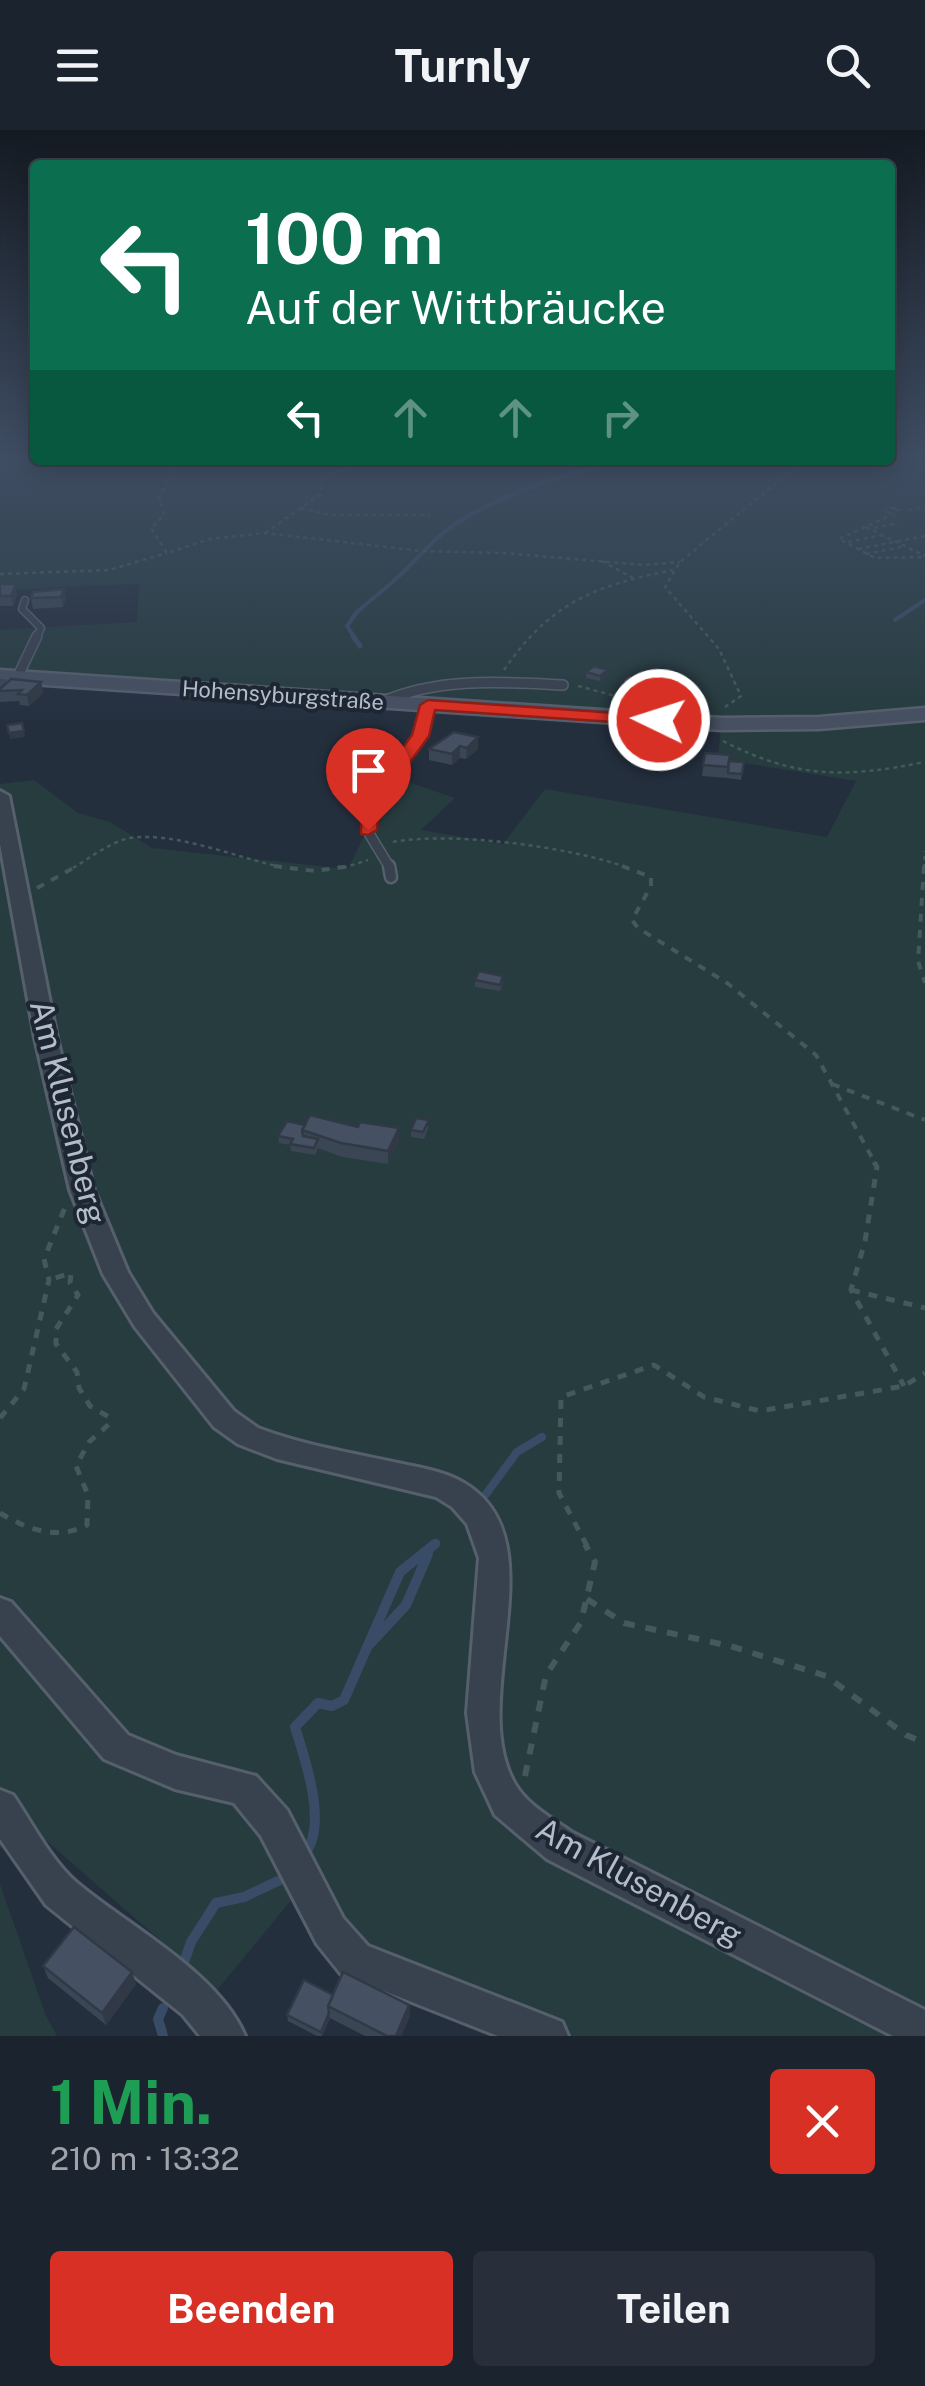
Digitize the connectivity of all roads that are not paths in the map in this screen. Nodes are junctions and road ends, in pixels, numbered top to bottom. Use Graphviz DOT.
graph roads {
  1 [pos="25,600"];
  2 [pos="8,677"];
  3 [pos="563,685"];
  4 [pos="382,702"];
  5 [pos="428,705"];
  6 [pos="925,714"];
  7 [pos="0,796"];
  8 [pos="391,877"];
  9 [pos="0,1612"];
  10 [pos="0,1808"];
  11 [pos="925,2031"];
  12 [pos="224,2036"];
  13 [pos="548,2036"];
  1 -- 2 [label="lane"];
  2 -- 4 [label="main road, Hohensyburgstraße"];
  3 -- 4 [label="lane"];
  4 -- 5 [label="main road, Hohensyburgstraße"];
  5 -- 6 [label="main road, Hohensyburgstraße"];
  5 -- 8 [label="lane"];
  7 -- 11 [label="street, Am Klusenberg"];
  9 -- 13 [label="street"];
  10 -- 12 [label="street"];
}
